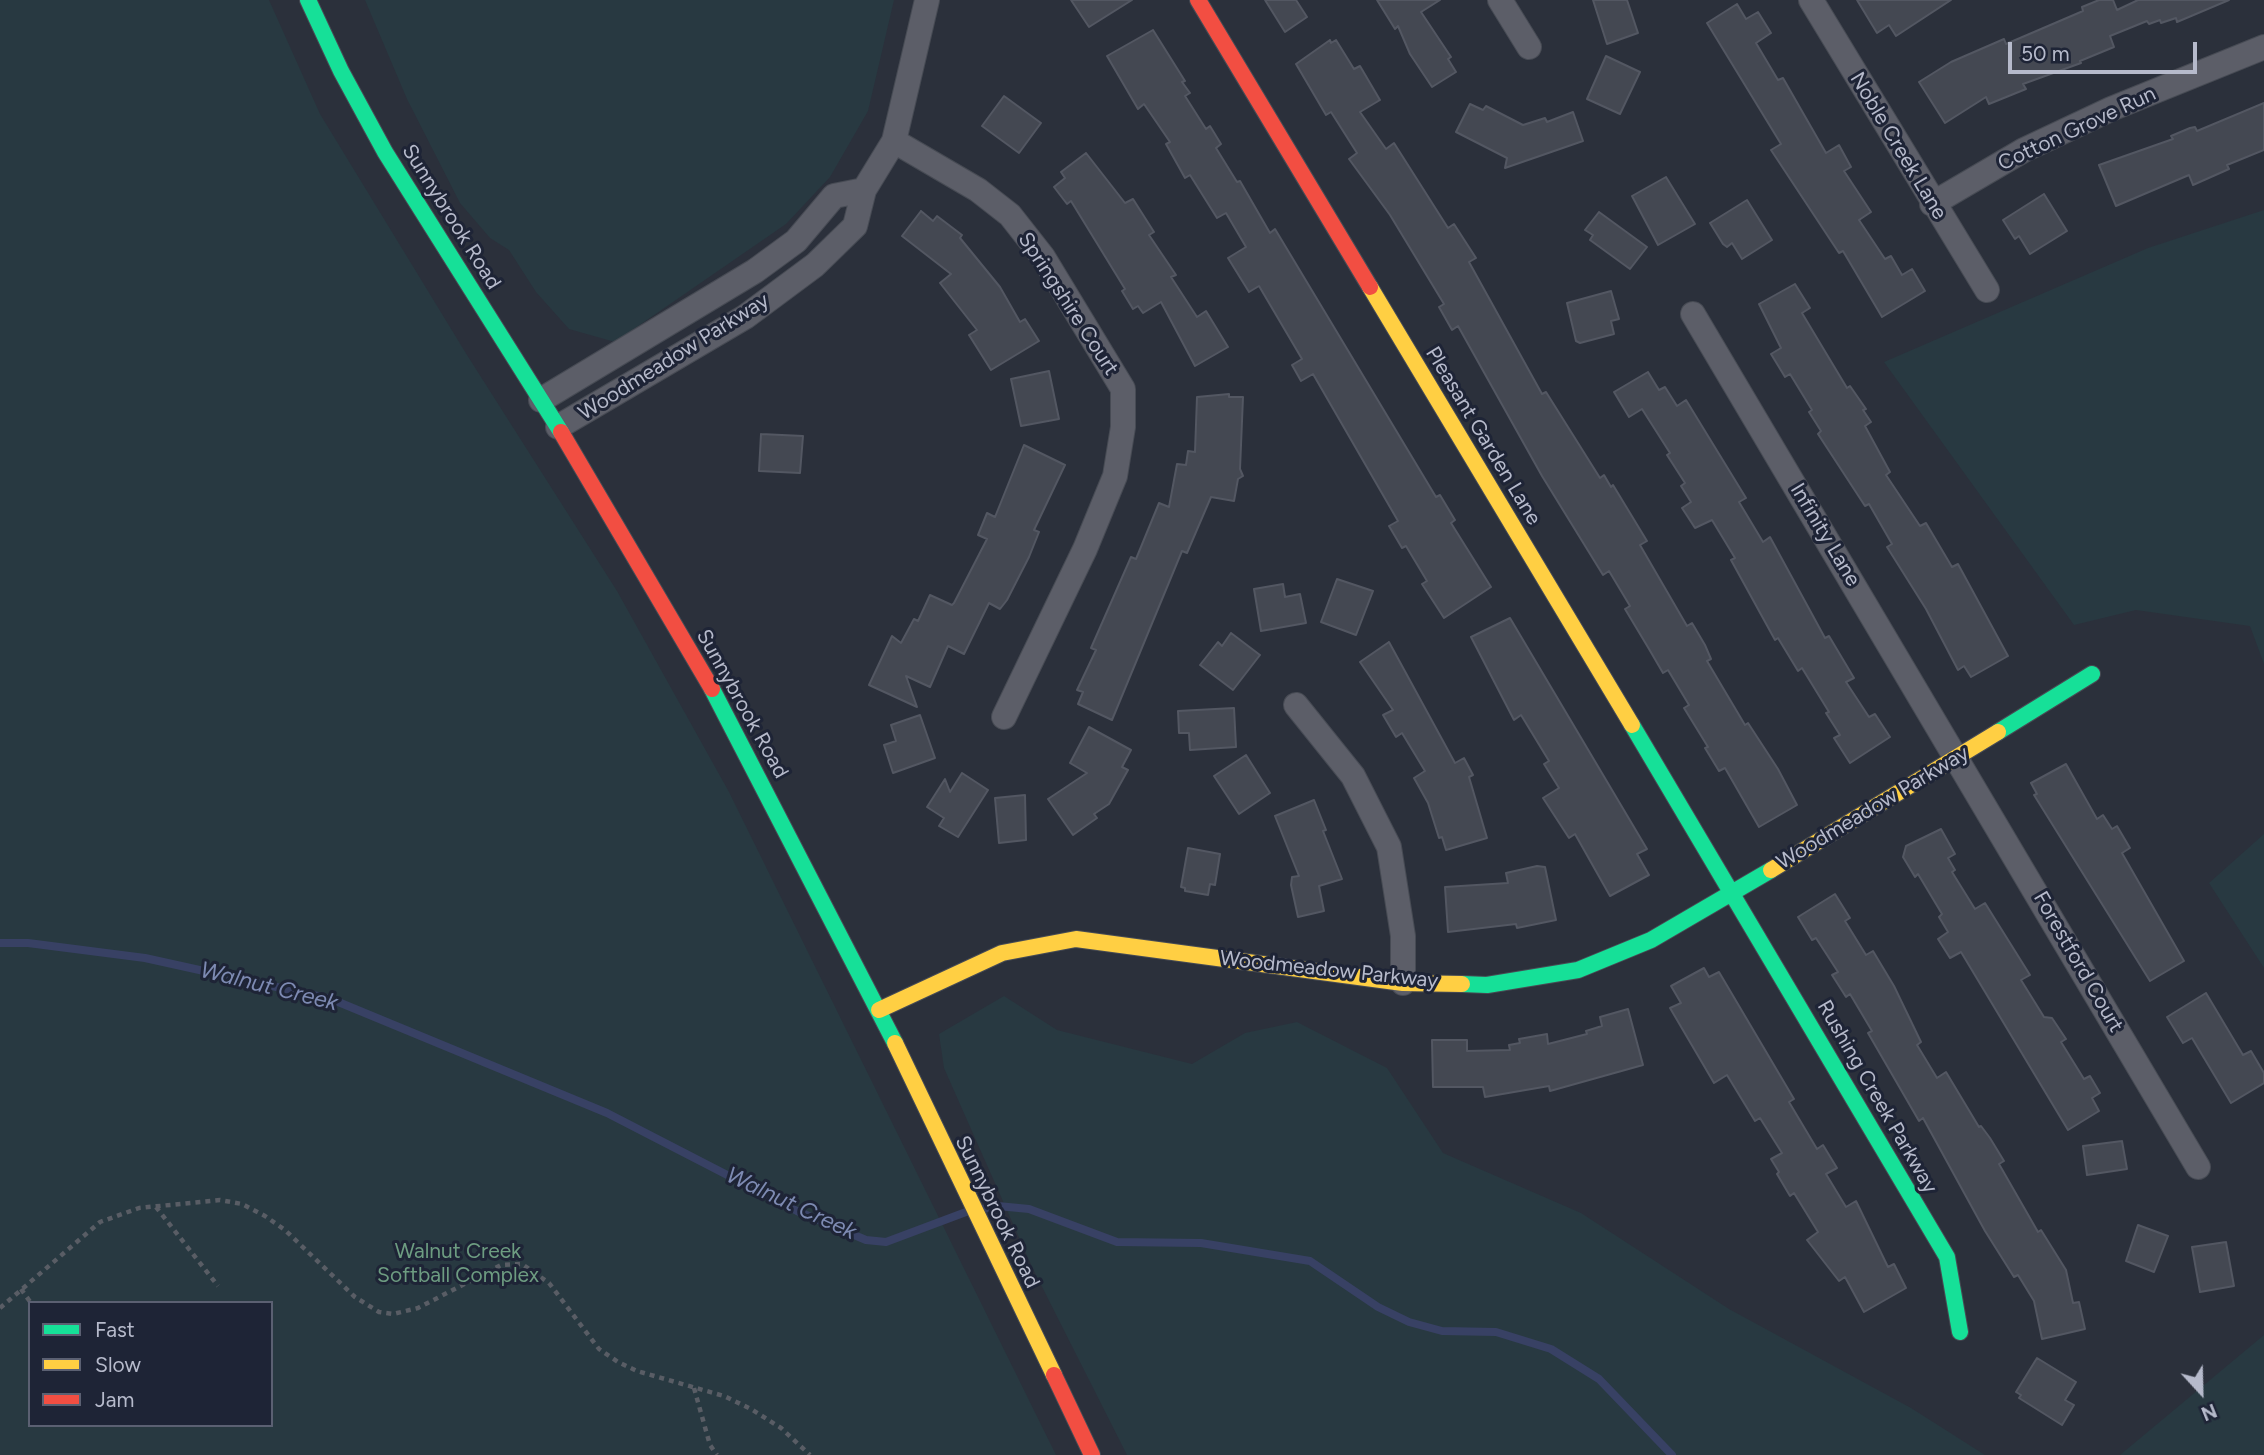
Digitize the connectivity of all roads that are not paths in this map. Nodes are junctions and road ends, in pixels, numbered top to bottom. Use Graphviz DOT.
graph roads {
  1 [pos="309,0"];
  2 [pos="927,0"];
  3 [pos="1198,0"];
  4 [pos="1500,0"];
  5 [pos="1811,0"];
  6 [pos="1529,47"];
  7 [pos="2264,47"];
  8 [pos="894,141"];
  9 [pos="864,190"];
  10 [pos="1933,204"];
  11 [pos="727,289"];
  12 [pos="1987,290"];
  13 [pos="1693,314"];
  14 [pos="745,317"];
  15 [pos="541,400"];
  16 [pos="558,428"];
  17 [pos="2092,674"];
  18 [pos="1296,705"];
  19 [pos="1004,717"];
  20 [pos="1957,757"];
  21 [pos="1733,893"];
  22 [pos="1403,983"];
  23 [pos="879,1010"];
  24 [pos="2198,1167"];
  25 [pos="1960,1332"];
  26 [pos="1092,1455"];
  1 -- 15 [label="street, Sunnybrook Road"];
  2 -- 8 [label="street, Woodmeadow Parkway"];
  3 -- 21 [label="street, Pleasant Garden Lane"];
  4 -- 6 [label="street"];
  5 -- 10 [label="street, Noble Creek Lane"];
  7 -- 10 [label="street, Cotton Grove Run"];
  8 -- 9 [label="street, Woodmeadow Parkway"];
  8 -- 19 [label="street, Springshire Court"];
  9 -- 11 [label="street, Woodmeadow Parkway"];
  9 -- 14 [label="street, Woodmeadow Parkway"];
  10 -- 12 [label="street, Noble Creek Lane"];
  11 -- 14 [label="street"];
  11 -- 15 [label="street, Woodmeadow Parkway"];
  13 -- 20 [label="street, Infinity Lane"];
  14 -- 16 [label="street, Woodmeadow Parkway"];
  15 -- 16 [label="street, Sunnybrook Road"];
  16 -- 23 [label="street, Sunnybrook Road"];
  17 -- 20 [label="street, Woodmeadow Parkway"];
  18 -- 22 [label="street"];
  20 -- 21 [label="street, Woodmeadow Parkway"];
  20 -- 24 [label="street, Forestford Court"];
  21 -- 22 [label="street, Woodmeadow Parkway"];
  21 -- 25 [label="street, Rushing Creek Parkway"];
  22 -- 23 [label="street, Woodmeadow Parkway"];
  23 -- 26 [label="street, Sunnybrook Road"];
}
